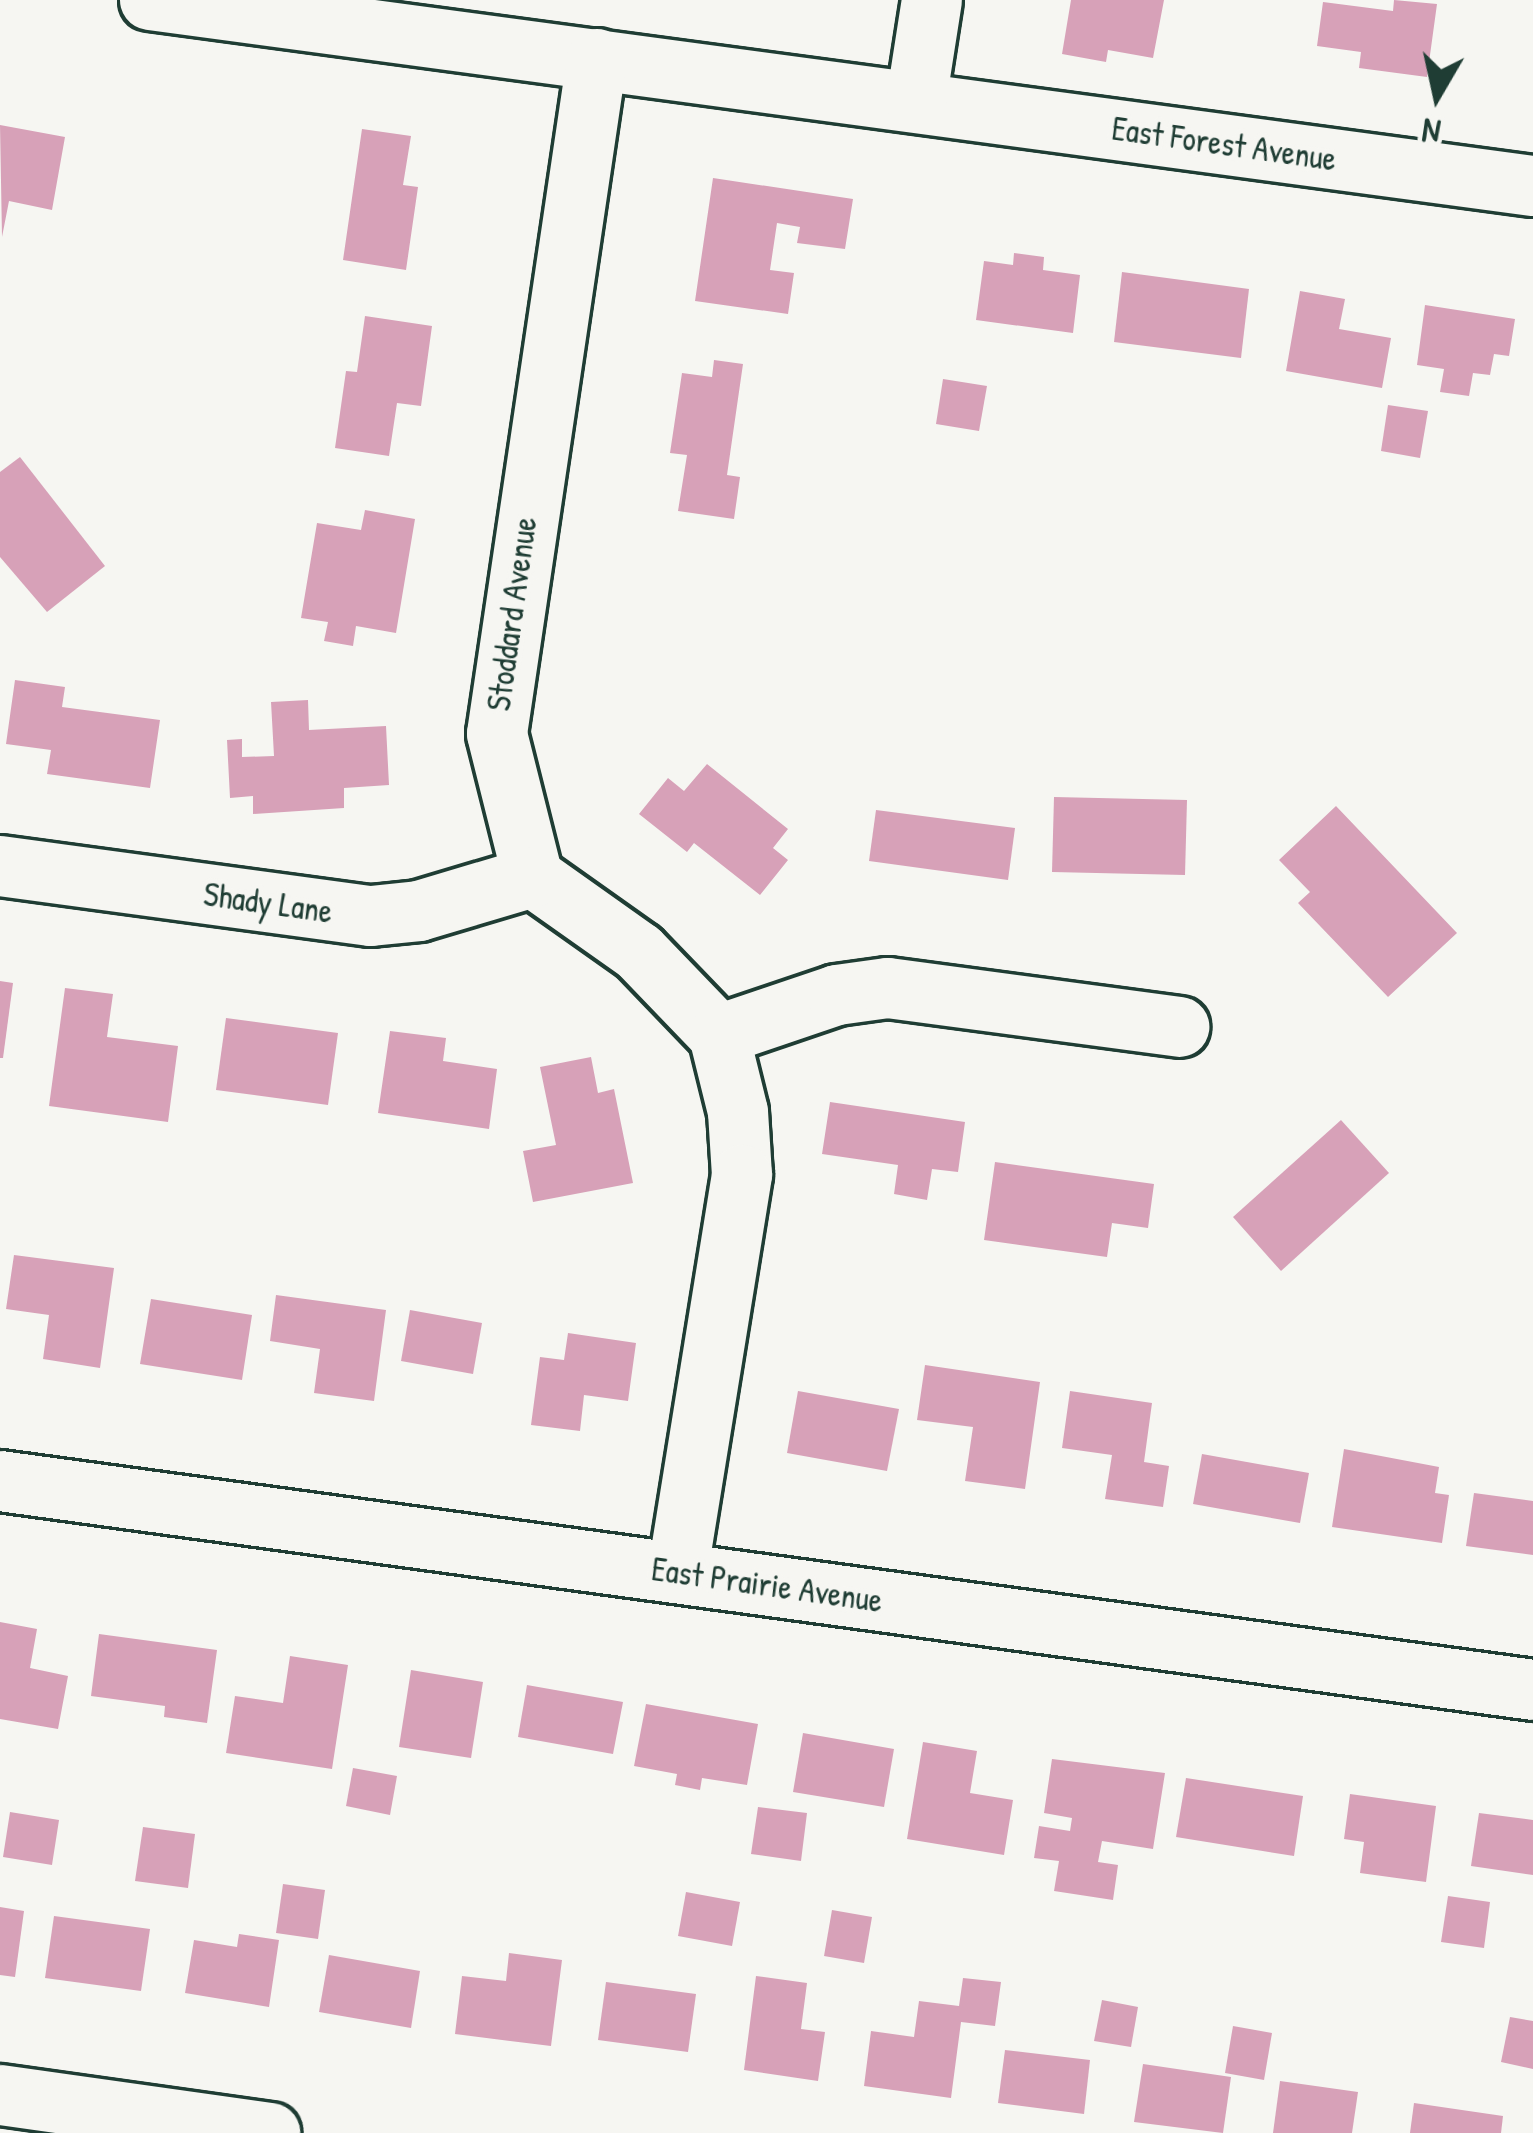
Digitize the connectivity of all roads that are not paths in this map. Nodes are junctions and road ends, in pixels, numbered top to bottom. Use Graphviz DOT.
graph roads {
  1 [pos="150,0"];
  2 [pos="932,0"];
  3 [pos="597,59"];
  4 [pos="916,102"];
  5 [pos="1533,186"];
  6 [pos="0,866"];
  7 [pos="533,877"];
  8 [pos="1179,1027"];
  9 [pos="719,1035"];
  10 [pos="0,1481"];
  11 [pos="678,1572"];
  12 [pos="1533,1690"];
  13 [pos="0,2095"];
  14 [pos="270,2133"];
  1 -- 3 [label="street"];
  2 -- 4 [label="street"];
  3 -- 4 [label="street"];
  3 -- 7 [label="street, Stoddard Avenue"];
  4 -- 5 [label="street, East Forest Avenue"];
  6 -- 7 [label="street, Shady Lane"];
  7 -- 9 [label="street"];
  8 -- 9 [label="street"];
  9 -- 11 [label="street"];
  10 -- 11 [label="street, East Prairie Avenue"];
  11 -- 12 [label="street, East Prairie Avenue"];
  13 -- 14 [label="street"];
}
